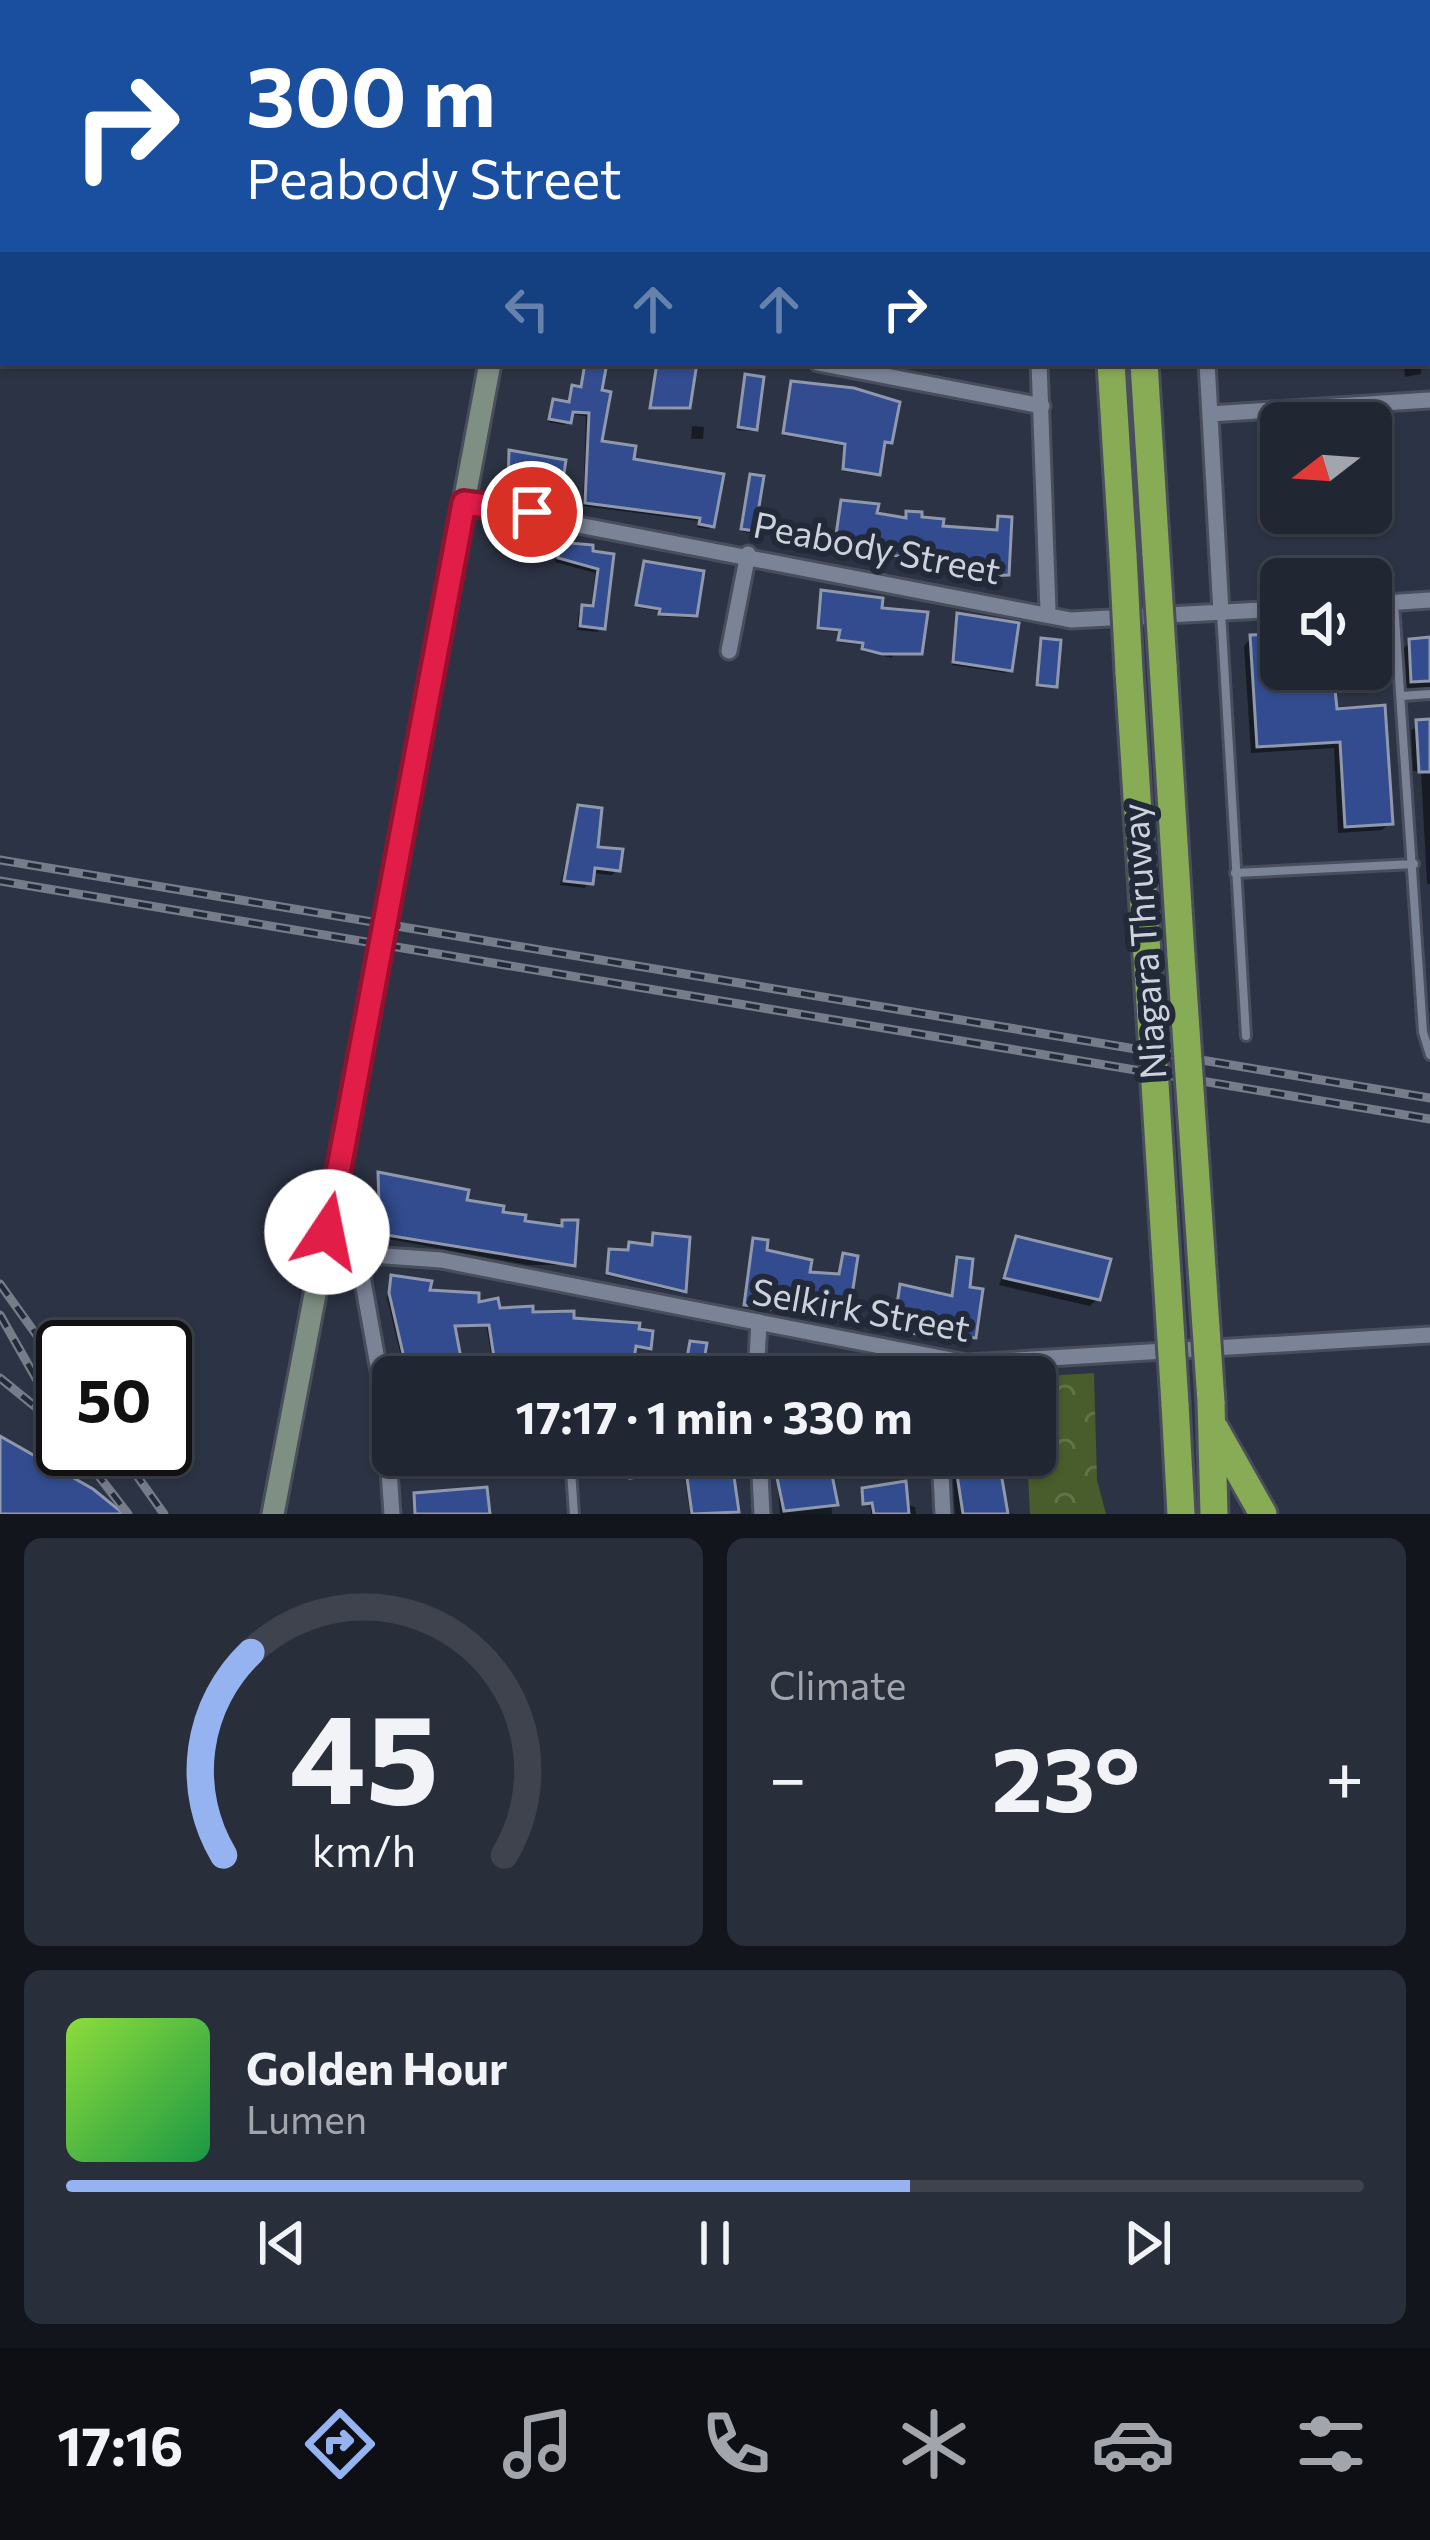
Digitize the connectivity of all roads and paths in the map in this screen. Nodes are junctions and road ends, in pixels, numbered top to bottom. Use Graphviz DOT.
graph roads {
  1 [pos="489,366"];
  2 [pos="834,366"];
  3 [pos="1039,366"];
  4 [pos="1111,366"];
  5 [pos="1144,366"];
  6 [pos="1208,366"];
  7 [pos="1430,400"];
  8 [pos="1042,406"];
  9 [pos="1210,414"];
  10 [pos="464,503"];
  11 [pos="748,554"];
  12 [pos="1430,600"];
  13 [pos="1394,602"];
  14 [pos="1260,610"];
  15 [pos="1048,611"];
  16 [pos="1221,612"];
  17 [pos="729,651"];
  18 [pos="1430,694"];
  19 [pos="1402,696"];
  20 [pos="1414,863"];
  21 [pos="1235,873"];
  22 [pos="1430,951"];
  23 [pos="1419,952"];
  24 [pos="1246,1036"];
  25 [pos="1430,1054"];
  26 [pos="759,1322"];
  27 [pos="1430,1335"];
  28 [pos="376,1356"];
  29 [pos="757,1356"];
  30 [pos="929,1356"];
  31 [pos="1056,1358"];
  32 [pos="1211,1411"];
  33 [pos="389,1476"];
  34 [pos="571,1476"];
  35 [pos="760,1476"];
  36 [pos="941,1476"];
  37 [pos="273,1514"];
  38 [pos="392,1514"];
  39 [pos="574,1514"];
  40 [pos="762,1514"];
  41 [pos="943,1514"];
  42 [pos="1181,1514"];
  43 [pos="1214,1514"];
  44 [pos="1263,1514"];
  1 -- 10 [label="main road"];
  2 -- 8 [label="street"];
  3 -- 8 [label="street"];
  4 -- 42 [label="highway, Niagara Thruway, bridge"];
  5 -- 32 [label="highway, Niagara Thruway, bridge"];
  6 -- 9 [label="street"];
  7 -- 9 [label="street"];
  8 -- 15 [label="street"];
  9 -- 16 [label="street"];
  10 -- 11 [label="street, Peabody Street"];
  10 -- 37 [label="main road, bridge"];
  11 -- 15 [label="street, Peabody Street"];
  11 -- 17 [label="street"];
  12 -- 13 [label="street"];
  13 -- 19 [label="lane"];
  14 -- 16 [label="street, Peabody Street"];
  15 -- 16 [label="street, Peabody Street"];
  16 -- 21 [label="lane"];
  18 -- 19 [label="lane"];
  19 -- 20 [label="lane"];
  20 -- 21 [label="lane"];
  20 -- 23 [label="lane"];
  21 -- 24 [label="lane"];
  22 -- 23 [label="lane"];
  23 -- 25 [label="lane"];
  26 -- 28 [label="street, Selkirk Street"];
  26 -- 29 [label="street"];
  26 -- 30 [label="street, Selkirk Street"];
  27 -- 31 [label="street, Selkirk Street"];
  32 -- 43 [label="highway, Niagara Thruway"];
  32 -- 44 [label="highway"];
  33 -- 38 [label="street"];
  34 -- 39 [label="lane"];
  35 -- 40 [label="street"];
  36 -- 41 [label="street"];
}
